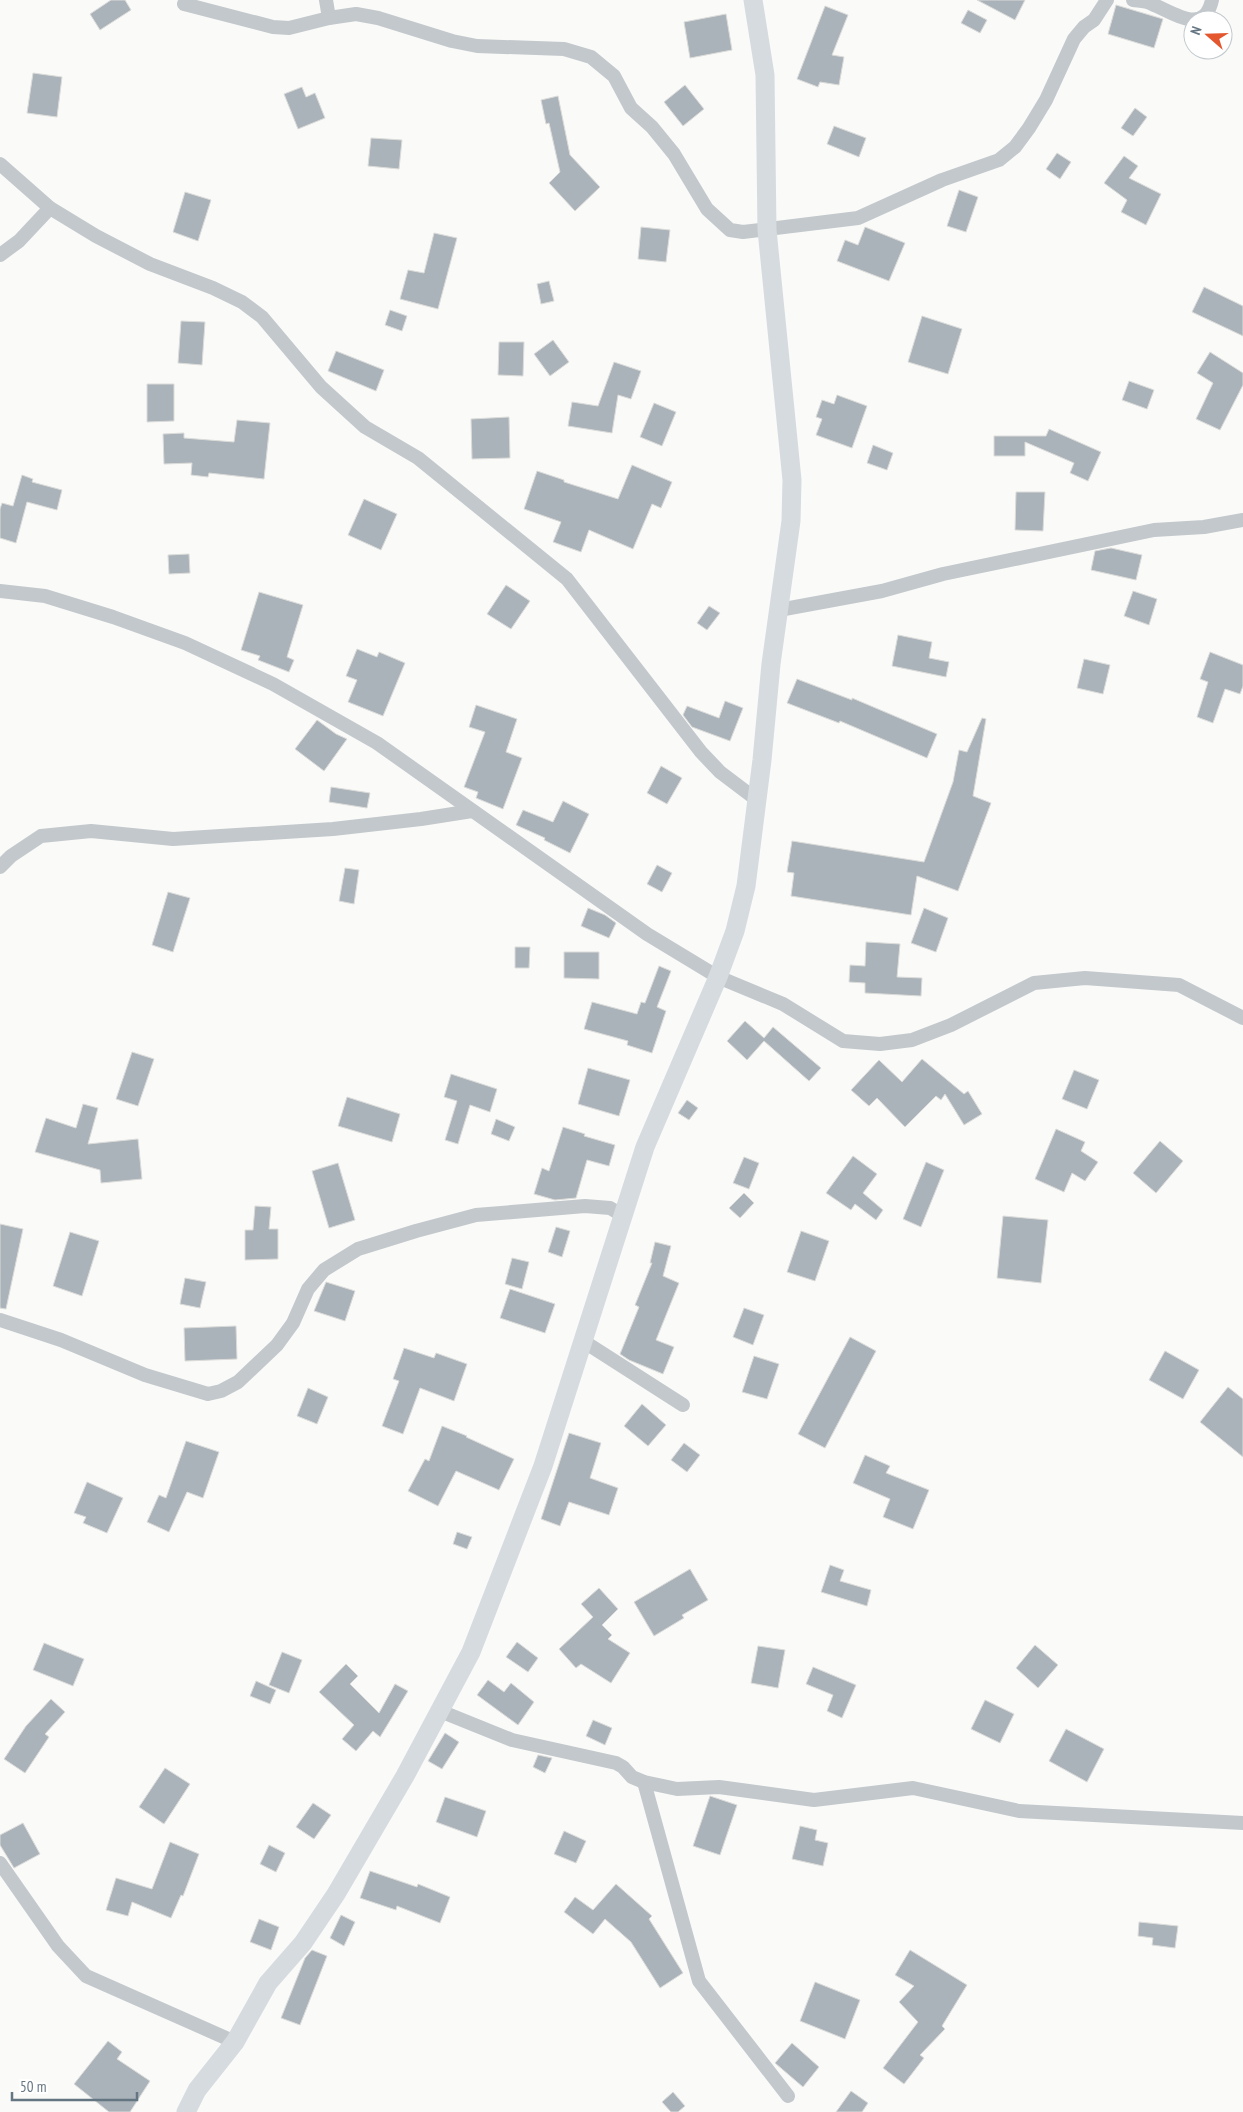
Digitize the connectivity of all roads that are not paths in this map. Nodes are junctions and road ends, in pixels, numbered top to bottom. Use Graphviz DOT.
graph roads {
  1 [pos="326,0"];
  2 [pos="753,0"];
  3 [pos="1107,0"];
  4 [pos="1133,0"];
  5 [pos="1212,0"];
  6 [pos="184,4"];
  7 [pos="329,18"];
  8 [pos="0,164"];
  9 [pos="50,208"];
  10 [pos="767,230"];
  11 [pos="0,255"];
  12 [pos="1243,520"];
  13 [pos="0,591"];
  14 [pos="779,610"];
  15 [pos="757,800"];
  16 [pos="472,811"];
  17 [pos="0,867"];
  18 [pos="718,977"];
  19 [pos="1243,1018"];
  20 [pos="622,1215"];
  21 [pos="0,1320"];
  22 [pos="582,1341"];
  23 [pos="683,1404"];
  24 [pos="440,1711"];
  25 [pos="644,1782"];
  26 [pos="1243,1823"];
  27 [pos="0,1863"];
  28 [pos="234,2042"];
  29 [pos="788,2096"];
  30 [pos="186,2112"];
  1 -- 7 [label="street"];
  2 -- 10 [label="main road"];
  3 -- 10 [label="street"];
  4 -- 5 [label="street"];
  6 -- 7 [label="street"];
  7 -- 10 [label="street"];
  8 -- 9 [label="street"];
  9 -- 11 [label="street"];
  9 -- 15 [label="street"];
  10 -- 14 [label="main road"];
  12 -- 14 [label="street"];
  13 -- 16 [label="street"];
  14 -- 15 [label="main road"];
  15 -- 18 [label="main road"];
  16 -- 17 [label="street"];
  16 -- 18 [label="street"];
  18 -- 19 [label="street"];
  18 -- 20 [label="main road"];
  20 -- 21 [label="street"];
  20 -- 22 [label="main road"];
  22 -- 23 [label="street"];
  22 -- 24 [label="main road"];
  24 -- 25 [label="street"];
  24 -- 28 [label="main road"];
  25 -- 26 [label="street"];
  25 -- 29 [label="street"];
  27 -- 28 [label="street"];
  28 -- 30 [label="main road"];
}
